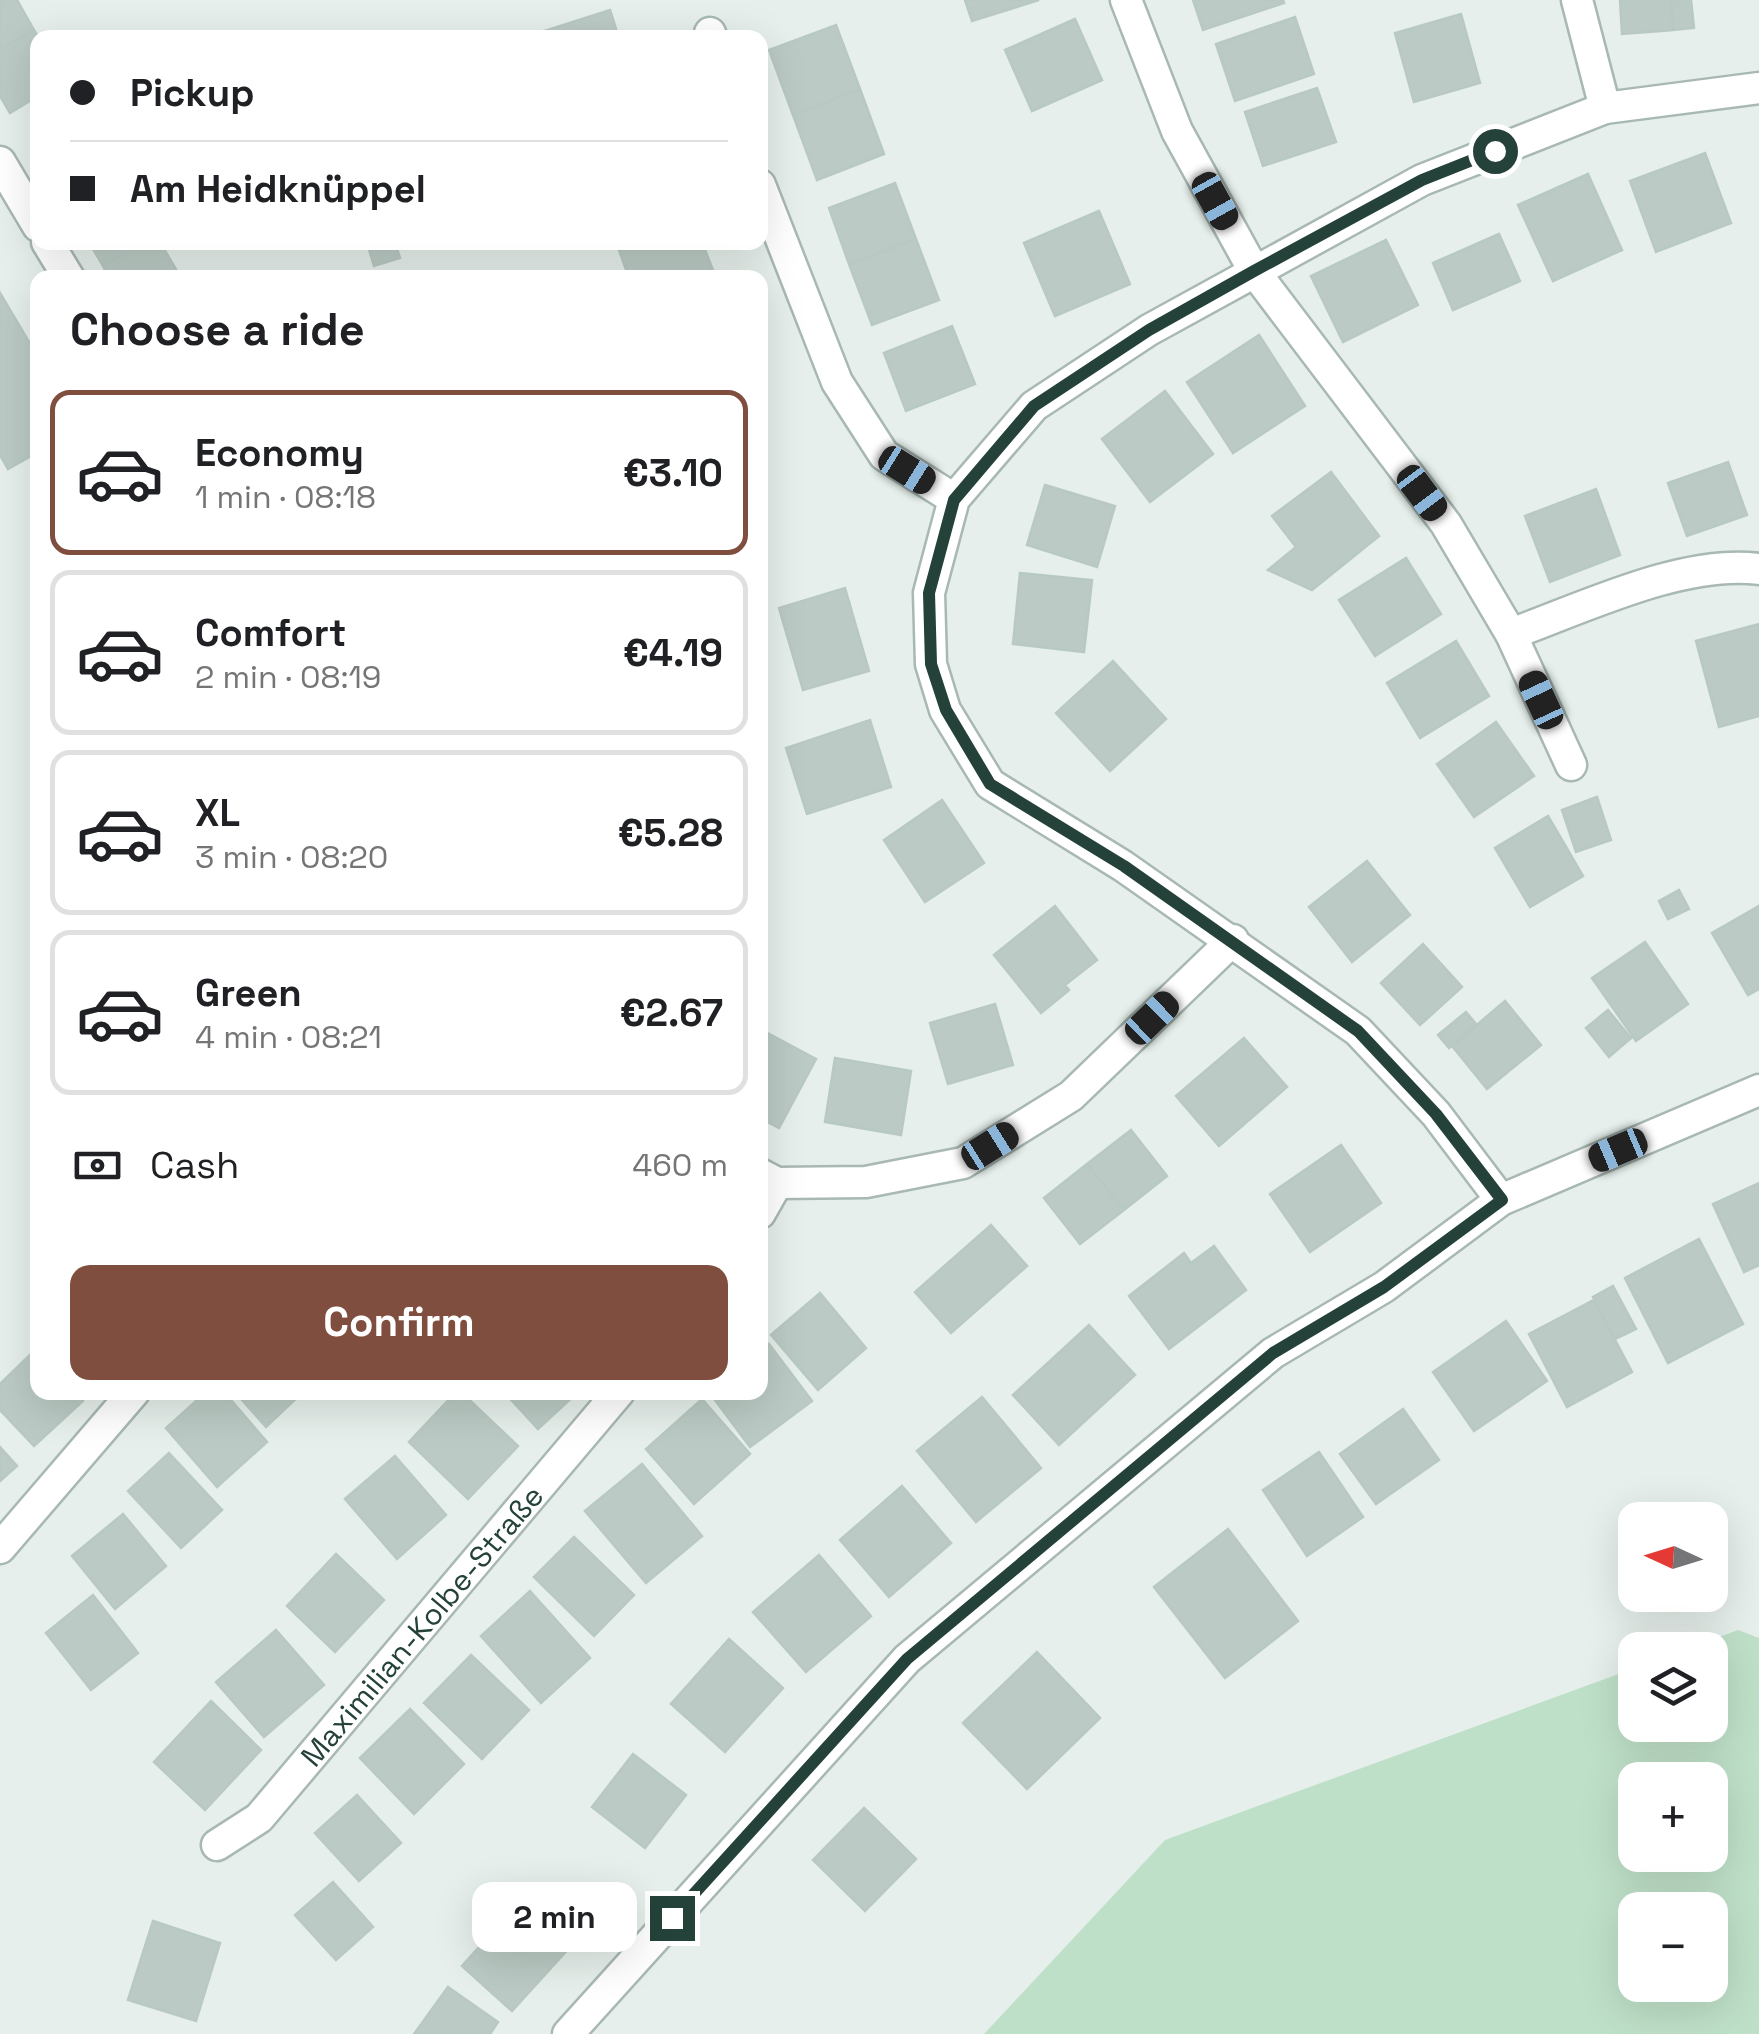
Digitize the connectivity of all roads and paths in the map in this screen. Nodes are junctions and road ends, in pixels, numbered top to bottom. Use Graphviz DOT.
graph roads {
  1 [pos="1126,0"];
  2 [pos="1577,0"];
  3 [pos="1759,88"];
  4 [pos="1605,108"];
  5 [pos="0,162"];
  6 [pos="768,205"];
  7 [pos="30,213"];
  8 [pos="1254,271"];
  9 [pos="954,500"];
  10 [pos="1759,569"];
  11 [pos="1511,634"];
  12 [pos="1571,765"];
  13 [pos="1233,940"];
  14 [pos="1759,1090"];
  15 [pos="769,1178"];
  16 [pos="1502,1200"];
  17 [pos="127,1400"];
  18 [pos="611,1400"];
  19 [pos="0,1548"];
  20 [pos="217,1845"];
  21 [pos="568,2034"];
  1 -- 8 [label="street"];
  2 -- 4 [label="street"];
  3 -- 4 [label="street"];
  4 -- 8 [label="street"];
  5 -- 7 [label="street"];
  6 -- 9 [label="street"];
  8 -- 9 [label="street"];
  8 -- 11 [label="street"];
  9 -- 13 [label="street"];
  10 -- 11 [label="street"];
  11 -- 12 [label="street"];
  13 -- 15 [label="street"];
  13 -- 16 [label="street"];
  14 -- 16 [label="street"];
  16 -- 21 [label="street"];
  17 -- 19 [label="street"];
  18 -- 20 [label="street, Maximilian-Kolbe-Straße"];
}
